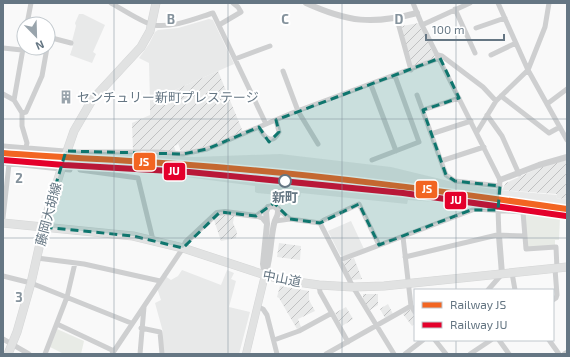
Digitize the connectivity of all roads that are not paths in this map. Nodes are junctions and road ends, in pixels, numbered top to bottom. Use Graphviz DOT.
graph roads {
  1 [pos="31,3"];
  2 [pos="112,3"];
  3 [pos="156,3"];
  4 [pos="233,3"];
  5 [pos="306,3"];
  6 [pos="413,3"];
  7 [pos="470,3"];
  8 [pos="498,3"];
  9 [pos="549,3"];
  10 [pos="455,9"];
  11 [pos="417,13"];
  12 [pos="29,16"];
  13 [pos="505,18"];
  14 [pos="397,19"];
  15 [pos="152,24"];
  16 [pos="219,24"];
  17 [pos="422,25"];
  18 [pos="476,28"];
  19 [pos="56,39"];
  20 [pos="516,43"];
  21 [pos="71,44"];
  22 [pos="270,46"];
  23 [pos="3,48"];
  24 [pos="16,49"];
  25 [pos="475,53"];
  26 [pos="491,55"];
  27 [pos="21,56"];
  28 [pos="46,56"];
  29 [pos="439,57"];
  30 [pos="235,59"];
  31 [pos="283,70"];
  32 [pos="411,70"];
  33 [pos="528,70"];
  34 [pos="395,76"];
  35 [pos="371,85"];
  36 [pos="567,89"];
  37 [pos="3,94"];
  38 [pos="417,95"];
  39 [pos="501,96"];
  40 [pos="459,98"];
  41 [pos="14,100"];
  42 [pos="496,101"];
  43 [pos="547,104"];
  44 [pos="423,110"];
  45 [pos="298,111"];
  46 [pos="22,113"];
  47 [pos="487,115"];
  48 [pos="276,120"];
  49 [pos="470,121"];
  50 [pos="266,124"];
  51 [pos="259,127"];
  52 [pos="560,127"];
  53 [pos="477,132"];
  54 [pos="431,134"];
  55 [pos="567,140"];
  56 [pos="318,144"];
  57 [pos="3,146"];
  58 [pos="26,147"];
  59 [pos="484,147"];
  60 [pos="66,151"];
  61 [pos="396,151"];
  62 [pos="567,157"];
  63 [pos="372,160"];
  64 [pos="441,161"];
  65 [pos="3,163"];
  66 [pos="9,164"];
  67 [pos="61,169"];
  68 [pos="70,170"];
  69 [pos="80,170"];
  70 [pos="519,174"];
  71 [pos="500,183"];
  72 [pos="268,207"];
  73 [pos="278,210"];
  74 [pos="498,210"];
  75 [pos="523,212"];
  76 [pos="256,216"];
  77 [pos="567,217"];
  78 [pos="3,218"];
  79 [pos="290,218"];
  80 [pos="275,221"];
  81 [pos="3,223"];
  82 [pos="320,223"];
  83 [pos="267,224"];
  84 [pos="43,227"];
  85 [pos="499,236"];
  86 [pos="525,236"];
  87 [pos="403,237"];
  88 [pos="153,240"];
  89 [pos="379,245"];
  90 [pos="183,248"];
  91 [pos="405,257"];
  92 [pos="37,258"];
  93 [pos="340,260"];
  94 [pos="74,263"];
  95 [pos="567,268"];
  96 [pos="556,269"];
  97 [pos="512,273"];
  98 [pos="502,274"];
  99 [pos="265,275"];
  100 [pos="3,276"];
  101 [pos="160,281"];
  102 [pos="31,283"];
  103 [pos="408,284"];
  104 [pos="320,285"];
  105 [pos="353,287"];
  106 [pos="489,289"];
  107 [pos="515,289"];
  108 [pos="67,297"];
  109 [pos="554,299"];
  110 [pos="144,306"];
  111 [pos="411,306"];
  112 [pos="258,307"];
  113 [pos="414,310"];
  114 [pos="332,313"];
  115 [pos="131,323"];
  116 [pos="57,324"];
  117 [pos="376,326"];
  118 [pos="141,328"];
  119 [pos="3,339"];
  120 [pos="274,340"];
  121 [pos="422,341"];
  122 [pos="437,341"];
  123 [pos="490,341"];
  124 [pos="500,341"];
  125 [pos="550,341"];
  126 [pos="348,342"];
  127 [pos="12,345"];
  128 [pos="113,353"];
  129 [pos="8,354"];
  130 [pos="29,354"];
  131 [pos="45,354"];
  132 [pos="140,354"];
  133 [pos="162,354"];
  134 [pos="246,354"];
  135 [pos="277,354"];
  136 [pos="326,354"];
  137 [pos="394,354"];
  138 [pos="405,354"];
  139 [pos="446,354"];
  140 [pos="470,354"];
  141 [pos="509,354"];
  142 [pos="559,354"];
  1 -- 12 [label="street"];
  2 -- 15 [label="street"];
  3 -- 15 [label="main road, 藤岡大胡線"];
  4 -- 16 [label="street"];
  5 -- 14 [label="street"];
  6 -- 11 [label="street"];
  7 -- 10 [label="street"];
  8 -- 13 [label="street"];
  9 -- 33 [label="street"];
  10 -- 17 [label="street"];
  10 -- 25 [label="street"];
  11 -- 14 [label="street"];
  11 -- 17 [label="street"];
  13 -- 18 [label="street"];
  13 -- 20 [label="street"];
  14 -- 32 [label="street"];
  15 -- 16 [label="street"];
  15 -- 60 [label="main road, 藤岡大胡線"];
  16 -- 30 [label="street"];
  17 -- 29 [label="street"];
  19 -- 21 [label="street"];
  20 -- 26 [label="street"];
  20 -- 33 [label="street"];
  22 -- 30 [label="street"];
  23 -- 24 [label="street"];
  27 -- 41 [label="street"];
  28 -- 46 [label="street"];
  29 -- 32 [label="street"];
  29 -- 40 [label="street"];
  29 -- 42 [label="street"];
  30 -- 50 [label="street"];
  31 -- 45 [label="street"];
  32 -- 34 [label="street"];
  33 -- 39 [label="street"];
  33 -- 43 [label="street"];
  34 -- 35 [label="street"];
  34 -- 61 [label="street"];
  35 -- 45 [label="street"];
  35 -- 61 [label="street"];
  36 -- 43 [label="street"];
  37 -- 41 [label="street"];
  38 -- 44 [label="street"];
  39 -- 42 [label="street"];
  39 -- 52 [label="street"];
  40 -- 44 [label="street"];
  40 -- 49 [label="street"];
  41 -- 46 [label="street"];
  42 -- 47 [label="street"];
  43 -- 52 [label="street"];
  44 -- 54 [label="street"];
  45 -- 48 [label="street"];
  45 -- 56 [label="street"];
  46 -- 58 [label="street"];
  47 -- 53 [label="street"];
  47 -- 70 [label="street"];
  48 -- 50 [label="street"];
  48 -- 51 [label="street"];
  49 -- 53 [label="street"];
  49 -- 54 [label="street"];
  50 -- 51 [label="street"];
  51 -- 60 [label="street"];
  52 -- 55 [label="street"];
  53 -- 59 [label="street"];
  54 -- 64 [label="street"];
  57 -- 58 [label="street"];
  58 -- 60 [label="street"];
  59 -- 64 [label="street"];
  59 -- 71 [label="street"];
  60 -- 67 [label="main road, 藤岡大胡線"];
  61 -- 63 [label="street"];
  62 -- 70 [label="street"];
  64 -- 71 [label="street"];
  65 -- 66 [label="street"];
  66 -- 67 [label="street"];
  66 -- 78 [label="street"];
  67 -- 68 [label="street"];
  67 -- 84 [label="main road, 藤岡大胡線"];
  69 -- 88 [label="street"];
  70 -- 71 [label="street"];
  71 -- 74 [label="street"];
  72 -- 73 [label="street"];
  72 -- 76 [label="street"];
  72 -- 83 [label="street"];
  73 -- 79 [label="street"];
  73 -- 80 [label="street"];
  74 -- 75 [label="street"];
  74 -- 85 [label="street"];
  74 -- 87 [label="street"];
  75 -- 77 [label="street"];
  75 -- 86 [label="street"];
  76 -- 83 [label="street"];
  76 -- 90 [label="street"];
  79 -- 80 [label="street"];
  79 -- 82 [label="street"];
  80 -- 99 [label="street"];
  81 -- 84 [label="main road, 中山道"];
  82 -- 89 [label="street"];
  82 -- 93 [label="street"];
  83 -- 99 [label="street"];
  84 -- 88 [label="main road, 中山道"];
  84 -- 92 [label="main road, 藤岡大胡線"];
  85 -- 86 [label="street"];
  85 -- 91 [label="street"];
  85 -- 98 [label="street"];
  86 -- 96 [label="street"];
  87 -- 89 [label="street"];
  87 -- 91 [label="street"];
  88 -- 90 [label="main road, 中山道"];
  89 -- 93 [label="street"];
  90 -- 99 [label="main road, 中山道"];
  90 -- 101 [label="street"];
  91 -- 103 [label="street"];
  92 -- 94 [label="street"];
  92 -- 102 [label="main road, 藤岡大胡線"];
  93 -- 105 [label="street"];
  94 -- 101 [label="street"];
  94 -- 108 [label="street"];
  95 -- 96 [label="main road, 中山道"];
  96 -- 97 [label="main road, 中山道"];
  96 -- 109 [label="street"];
  97 -- 98 [label="main road, 中山道"];
  97 -- 107 [label="street"];
  98 -- 103 [label="main road, 中山道"];
  98 -- 106 [label="street"];
  99 -- 104 [label="main road, 中山道"];
  99 -- 112 [label="main road"];
  100 -- 102 [label="street"];
  101 -- 110 [label="street"];
  102 -- 108 [label="street"];
  102 -- 127 [label="main road, 藤岡大胡線"];
  103 -- 105 [label="main road, 中山道"];
  103 -- 111 [label="street"];
  104 -- 105 [label="main road, 中山道"];
  104 -- 114 [label="street"];
  105 -- 117 [label="street"];
  108 -- 115 [label="street"];
  108 -- 116 [label="street"];
  110 -- 115 [label="street"];
  110 -- 118 [label="street"];
  111 -- 113 [label="street"];
  111 -- 117 [label="street"];
  112 -- 120 [label="street"];
  112 -- 134 [label="main road"];
  114 -- 120 [label="street"];
  114 -- 126 [label="street"];
  115 -- 128 [label="street"];
  116 -- 128 [label="street"];
  116 -- 131 [label="street"];
  117 -- 126 [label="street"];
  117 -- 137 [label="street"];
  118 -- 132 [label="street"];
  118 -- 133 [label="street"];
  119 -- 127 [label="street"];
  120 -- 135 [label="street"];
  121 -- 138 [label="street"];
  122 -- 139 [label="street"];
  123 -- 140 [label="street"];
  124 -- 141 [label="street"];
  125 -- 142 [label="street"];
  126 -- 136 [label="street"];
  127 -- 129 [label="main road, 藤岡大胡線"];
  127 -- 130 [label="street"];
}
